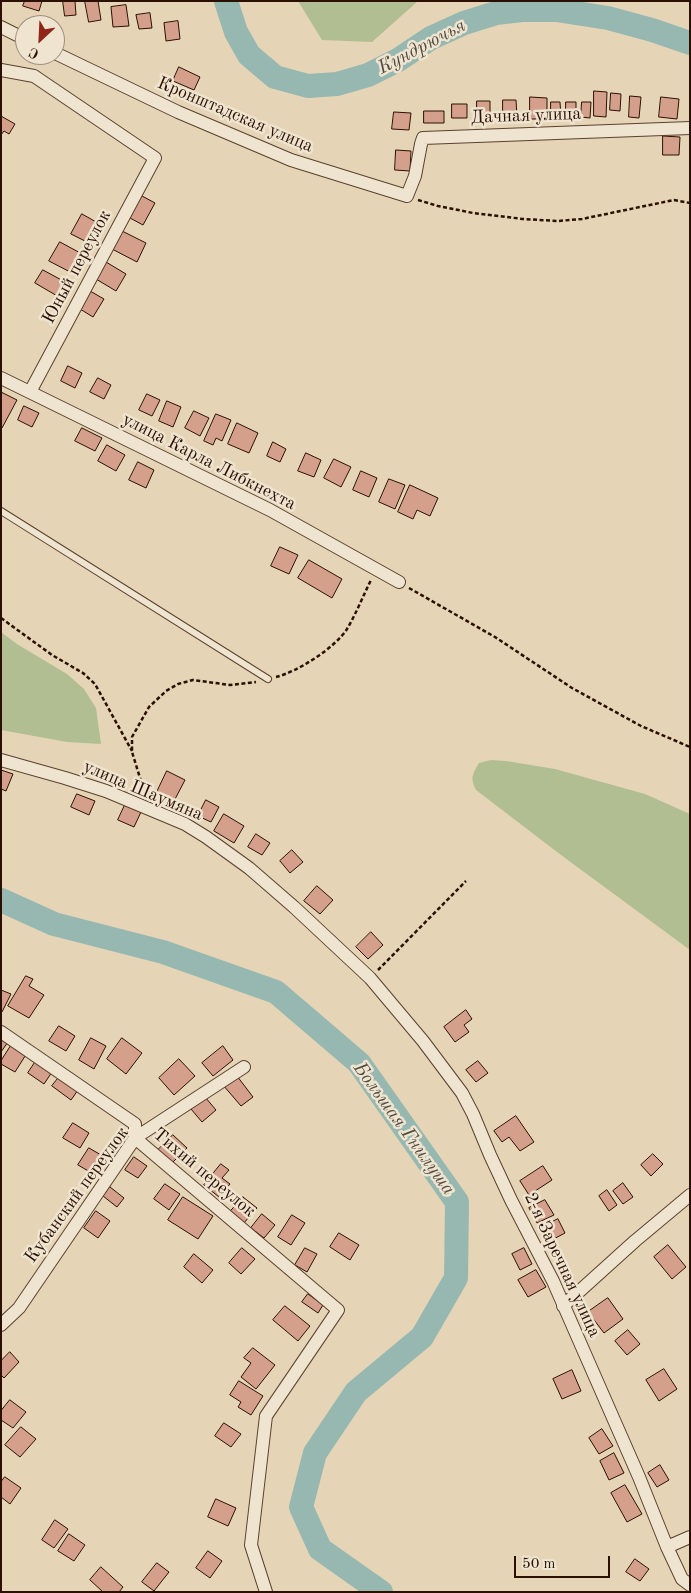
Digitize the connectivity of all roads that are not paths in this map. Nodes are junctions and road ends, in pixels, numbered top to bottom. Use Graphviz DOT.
graph roads {
  1 [pos="1,27"];
  2 [pos="15,34"];
  3 [pos="65,58"];
  4 [pos="1,70"];
  5 [pos="690,128"];
  6 [pos="408,196"];
  7 [pos="1,378"];
  8 [pos="30,392"];
  9 [pos="1,511"];
  10 [pos="399,582"];
  11 [pos="268,679"];
  12 [pos="1,760"];
  13 [pos="370,978"];
  14 [pos="1,1032"];
  15 [pos="244,1067"];
  16 [pos="135,1138"];
  17 [pos="690,1195"];
  18 [pos="563,1306"];
  19 [pos="1,1325"];
  20 [pos="690,1537"];
  21 [pos="668,1547"];
  22 [pos="690,1585"];
  23 [pos="266,1592"];
  1 -- 2 [label="street"];
  3 -- 6 [label="street, Кронштадская улица"];
  4 -- 8 [label="street, Юный переулок"];
  5 -- 6 [label="street, Дачная улица"];
  7 -- 8 [label="street, улица Карла Либкнехта"];
  8 -- 10 [label="street, улица Карла Либкнехта"];
  9 -- 11 [label="lane"];
  12 -- 13 [label="street, улица Шаумяна"];
  13 -- 18 [label="street, 2-я Заречная улица"];
  14 -- 16 [label="street, Тихий переулок"];
  15 -- 16 [label="street, Кубанский переулок"];
  16 -- 19 [label="street, Кубанский переулок"];
  16 -- 23 [label="street, Тихий переулок"];
  17 -- 18 [label="street"];
  18 -- 21 [label="street, 2-я Заречная улица"];
  20 -- 21 [label="street"];
  21 -- 22 [label="street, 2-я Заречная улица"];
}
